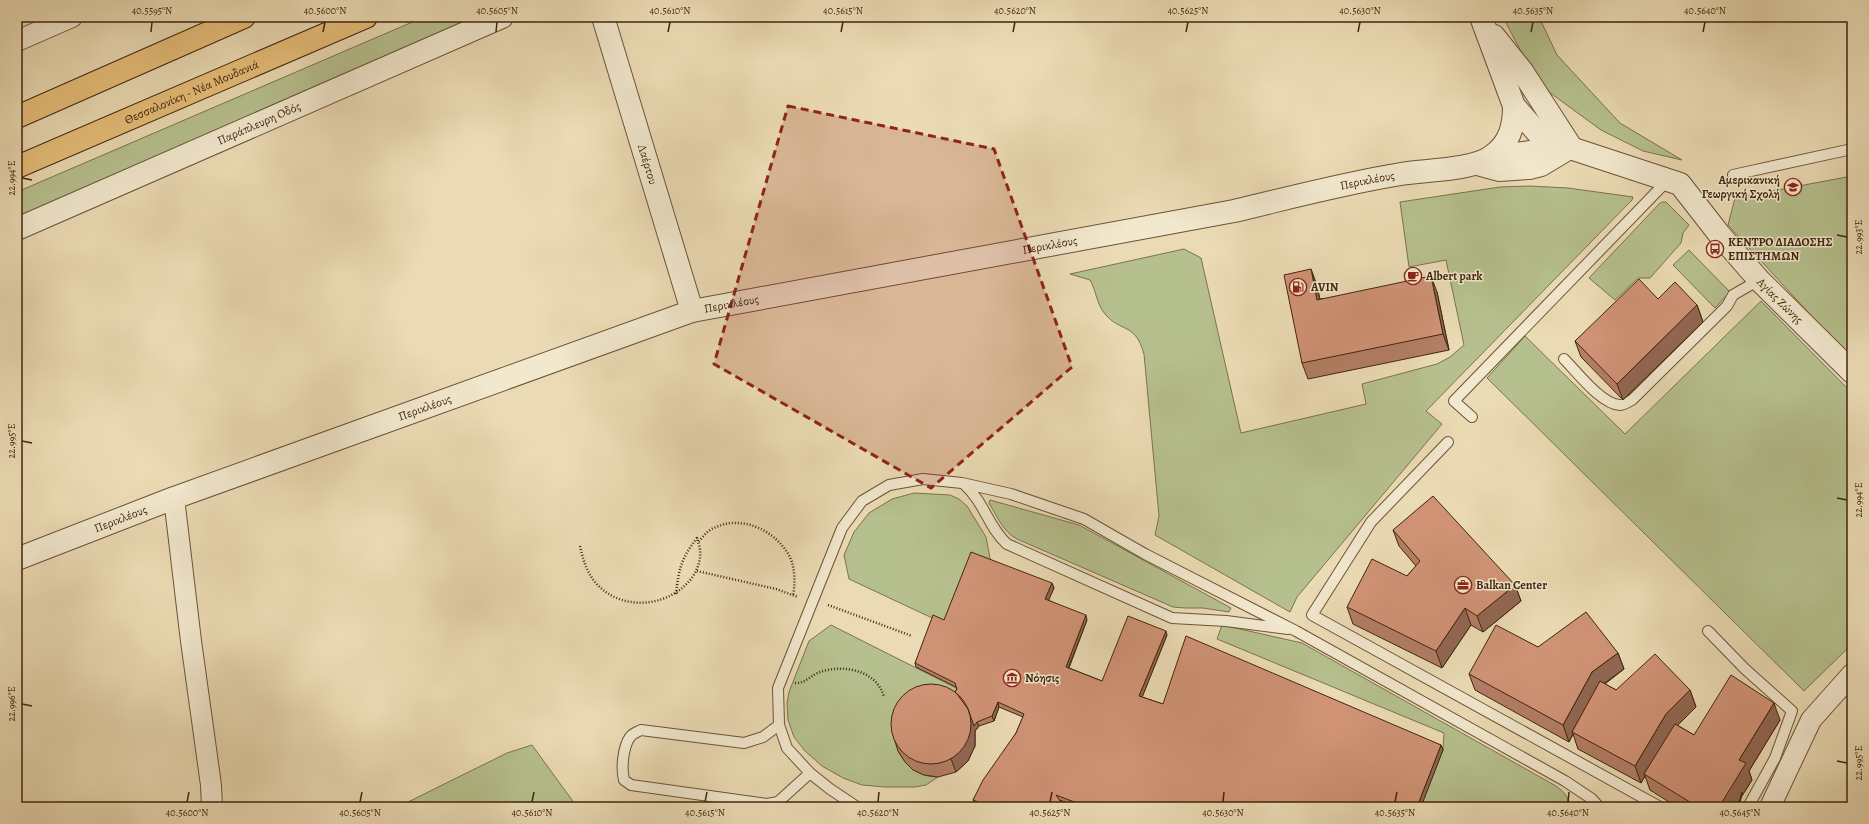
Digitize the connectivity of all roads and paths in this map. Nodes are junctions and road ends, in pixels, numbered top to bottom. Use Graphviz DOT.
graph roads {
  1 [pos="72,17"];
  2 [pos="219,17"];
  3 [pos="244,17"];
  4 [pos="366,17"];
  5 [pos="502,17"];
  6 [pos="602,17"];
  7 [pos="1483,20"];
  8 [pos="17,41"];
  9 [pos="17,101"];
  10 [pos="1514,106"];
  11 [pos="17,117"];
  12 [pos="1571,147"];
  13 [pos="1852,149"];
  14 [pos="1484,160"];
  15 [pos="17,167"];
  16 [pos="1733,175"];
  17 [pos="1668,180"];
  18 [pos="17,229"];
  19 [pos="1759,280"];
  20 [pos="692,311"];
  21 [pos="1564,359"];
  22 [pos="1852,372"];
  23 [pos="1472,417"];
  24 [pos="1448,442"];
  25 [pos="962,483"];
  26 [pos="174,498"];
  27 [pos="698,542"];
  28 [pos="580,546"];
  29 [pos="17,559"];
  30 [pos="697,571"];
  31 [pos="676,594"];
  32 [pos="793,596"];
  33 [pos="813,599"];
  34 [pos="1296,630"];
  35 [pos="1708,631"];
  36 [pos="912,636"];
  37 [pos="1852,674"];
  38 [pos="782,678"];
  39 [pos="884,697"];
  40 [pos="779,725"];
  41 [pos="810,773"];
  42 [pos="212,807"];
  43 [pos="857,807"];
  44 [pos="1598,807"];
  45 [pos="1660,807"];
  46 [pos="1748,807"];
  47 [pos="1770,807"];
  1 -- 8 [label="street"];
  2 -- 9 [label="highway"];
  3 -- 11 [label="highway"];
  4 -- 15 [label="highway, Θεσσαλονίκη - Νέα Μουδανιά"];
  5 -- 18 [label="street, Παράπλευρη Οδός"];
  6 -- 20 [label="street, Λαέρτου"];
  7 -- 10 [label="street"];
  7 -- 12 [label="street"];
  10 -- 12 [label="street, Αγίας Ζώνης"];
  10 -- 14 [label="street"];
  12 -- 14 [label="street, Περικλέους"];
  12 -- 17 [label="street, Αγίας Ζώνης"];
  13 -- 16 [label="lane"];
  14 -- 20 [label="street, Περικλέους"];
  17 -- 19 [label="street, Αγίας Ζώνης"];
  17 -- 23 [label="lane"];
  19 -- 21 [label="lane"];
  19 -- 22 [label="street, Αγίας Ζώνης"];
  20 -- 26 [label="street, Περικλέους"];
  24 -- 45 [label="lane"];
  25 -- 33 [label="lane"];
  25 -- 34 [label="lane"];
  25 -- 34 [label="lane"];
  26 -- 29 [label="street, Περικλέους"];
  26 -- 42 [label="street"];
  27 -- 30 [label="path"];
  27 -- 31 [label="path"];
  27 -- 32 [label="path"];
  28 -- 31 [label="path"];
  30 -- 31 [label="path"];
  30 -- 32 [label="path"];
  32 -- 33 [label="path"];
  33 -- 36 [label="path"];
  33 -- 38 [label="lane"];
  34 -- 44 [label="lane"];
  35 -- 46 [label="lane"];
  37 -- 47 [label="street"];
  38 -- 39 [label="path"];
  38 -- 40 [label="lane"];
  40 -- 41 [label="lane"];
  40 -- 41 [label="lane"];
  41 -- 43 [label="lane"];
}
